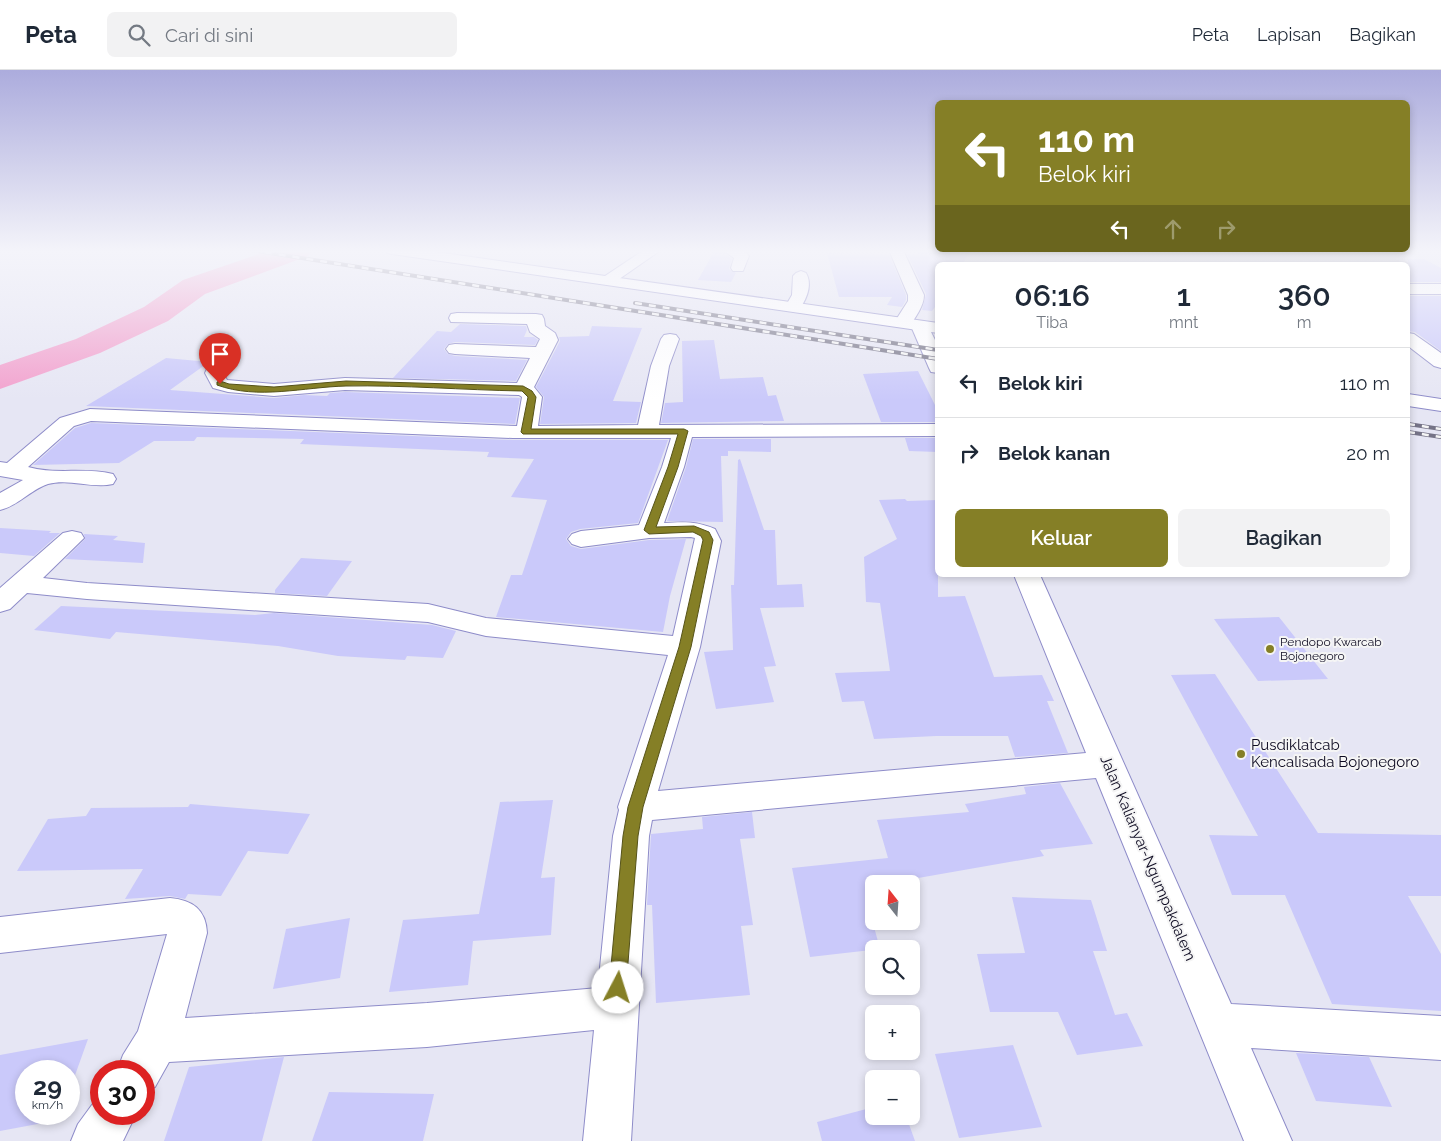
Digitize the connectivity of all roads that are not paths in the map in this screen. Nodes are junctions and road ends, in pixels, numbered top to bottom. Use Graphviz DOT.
graph roads {
  1 [pos="742,300"];
  2 [pos="797,300"];
  3 [pos="916,300"];
  4 [pos="792,307"];
  5 [pos="457,318"];
  6 [pos="920,326"];
  7 [pos="670,339"];
  8 [pos="1410,339"];
  9 [pos="455,349"];
  10 [pos="542,354"];
  11 [pos="935,361"];
  12 [pos="1441,362"];
  13 [pos="214,373"];
  14 [pos="523,389"];
  15 [pos="1410,400"];
  16 [pos="1441,405"];
  17 [pos="935,430"];
  18 [pos="648,431"];
  19 [pos="684,431"];
  20 [pos="526,432"];
  21 [pos="6,469"];
  22 [pos="42,478"];
  23 [pos="105,479"];
  24 [pos="0,503"];
  25 [pos="649,530"];
  26 [pos="72,538"];
  27 [pos="581,539"];
  28 [pos="1028,577"];
  29 [pos="21,584"];
  30 [pos="0,602"];
  31 [pos="685,647"];
  32 [pos="1107,764"];
  33 [pos="636,807"];
  34 [pos="0,935"];
  35 [pos="616,1007"];
  36 [pos="1220,1025"];
  37 [pos="1441,1038"];
  38 [pos="148,1056"];
  39 [pos="106,1125"];
  40 [pos="95,1141"];
  41 [pos="607,1141"];
  42 [pos="1268,1141"];
  1 -- 4 [label="main road"];
  2 -- 4 [label="main road"];
  3 -- 6 [label="main road"];
  4 -- 6 [label="main road"];
  5 -- 10 [label="main road"];
  6 -- 11 [label="main road"];
  7 -- 18 [label="main road"];
  8 -- 12 [label="main road"];
  9 -- 10 [label="main road"];
  10 -- 14 [label="main road"];
  13 -- 14 [label="main road"];
  14 -- 20 [label="main road"];
  15 -- 16 [label="main road"];
  17 -- 19 [label="main road"];
  18 -- 19 [label="main road"];
  18 -- 20 [label="main road"];
  19 -- 25 [label="main road"];
  20 -- 21 [label="main road"];
  21 -- 22 [label="main road"];
  22 -- 23 [label="main road"];
  22 -- 24 [label="main road"];
  25 -- 27 [label="main road"];
  25 -- 31 [label="main road"];
  26 -- 29 [label="main road"];
  28 -- 32 [label="main road, Jalan Kalianyar-Ngumpakdalem"];
  29 -- 30 [label="main road"];
  29 -- 31 [label="main road"];
  31 -- 33 [label="main road"];
  32 -- 33 [label="main road"];
  32 -- 36 [label="main road, Jalan Kalianyar-Ngumpakdalem"];
  33 -- 35 [label="main road"];
  34 -- 38 [label="main road"];
  35 -- 38 [label="main road"];
  35 -- 41 [label="main road"];
  36 -- 37 [label="main road"];
  36 -- 42 [label="main road, Jalan Kalianyar-Ngumpakdalem"];
  39 -- 40 [label="main road"];
}
